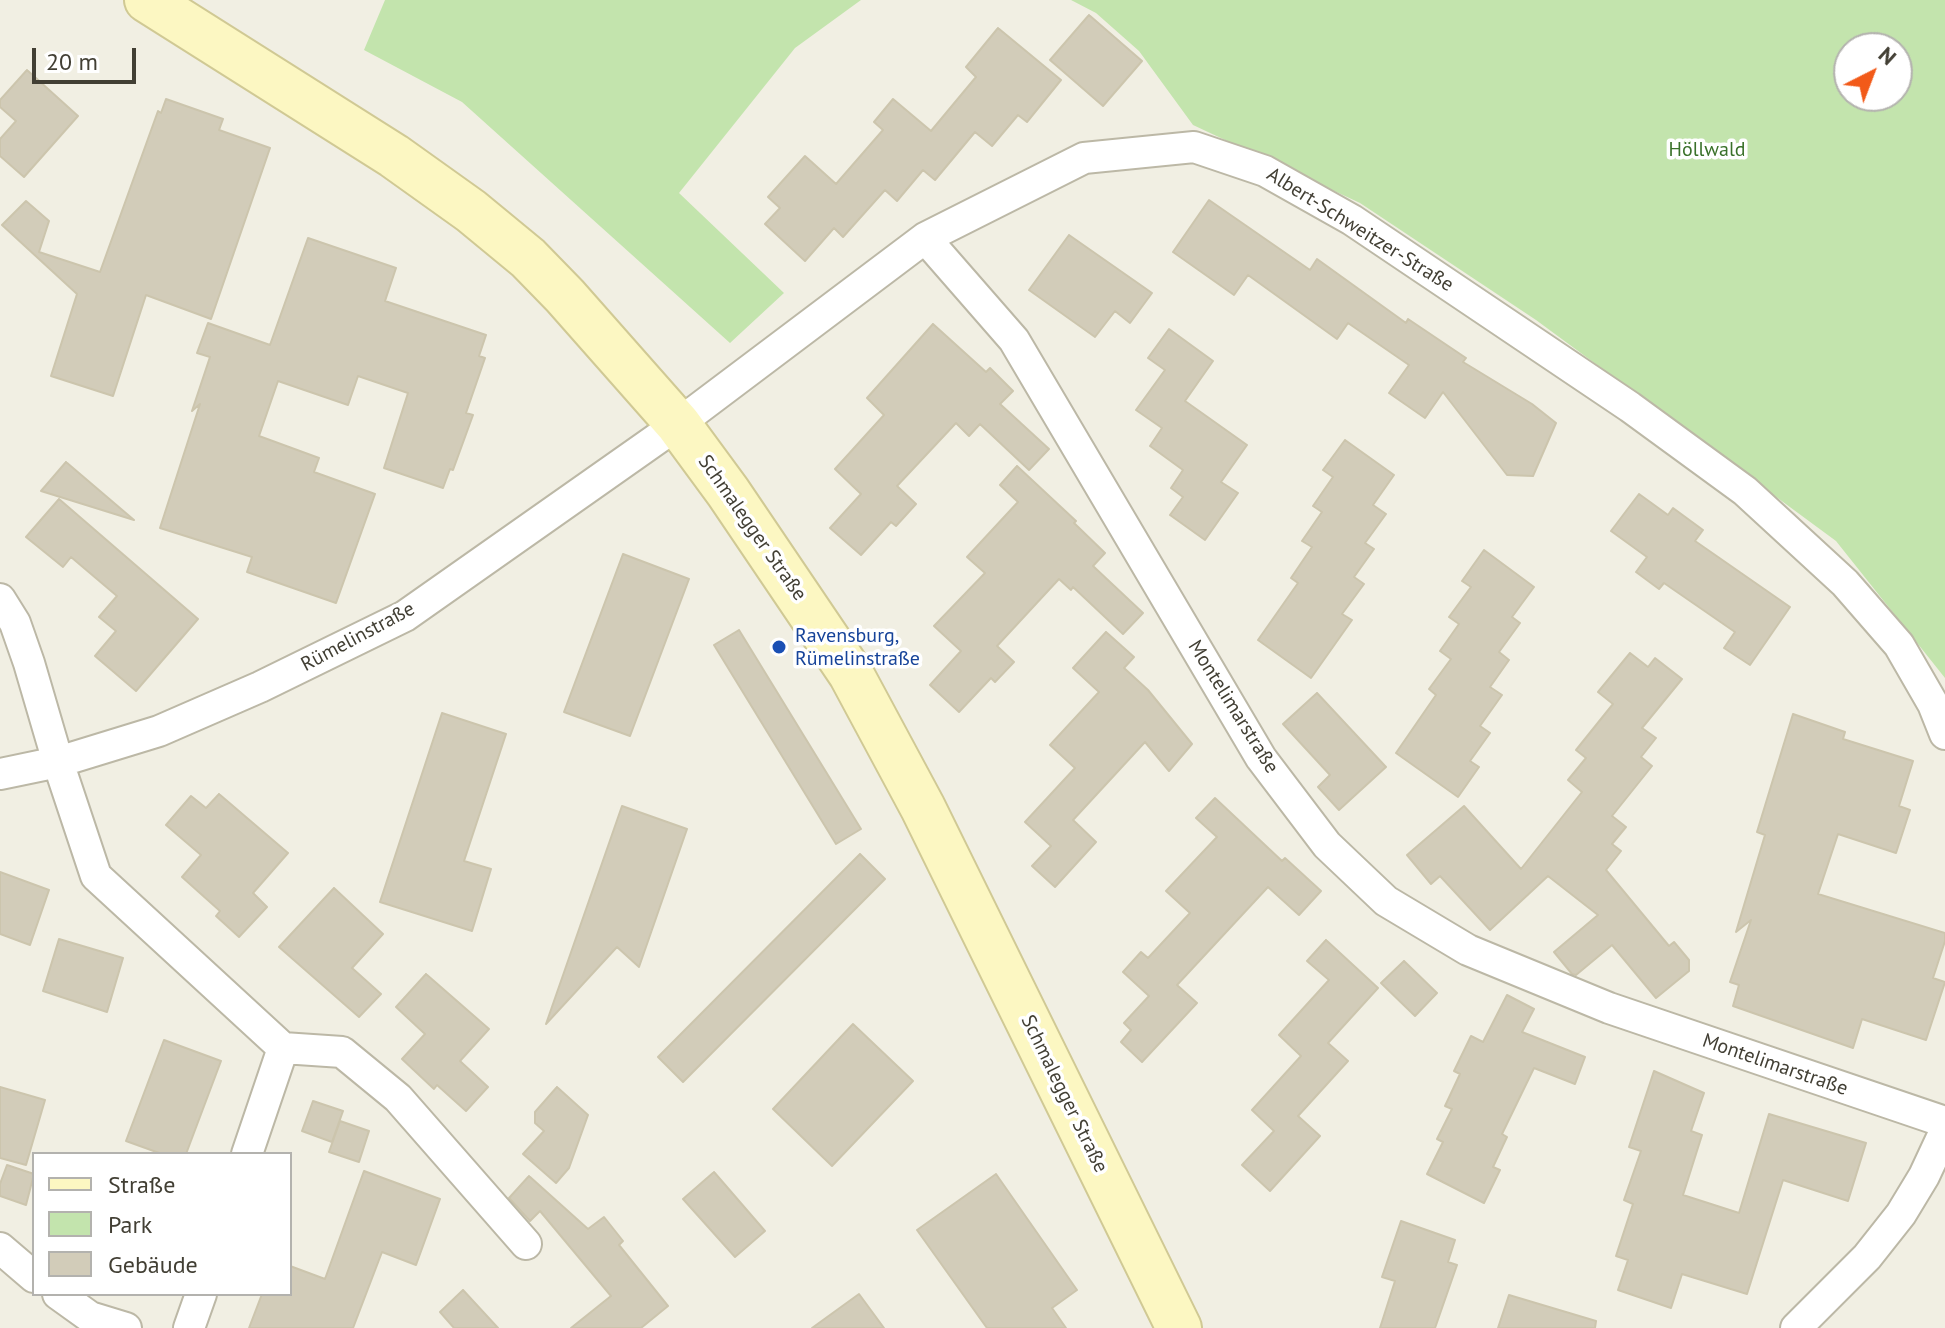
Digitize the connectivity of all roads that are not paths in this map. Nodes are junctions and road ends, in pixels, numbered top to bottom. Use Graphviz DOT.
graph roads {
  1 [pos="147,0"];
  2 [pos="925,238"];
  3 [pos="678,424"];
  4 [pos="0,599"];
  5 [pos="1945,734"];
  6 [pos="58,762"];
  7 [pos="0,774"];
  8 [pos="283,1048"];
  9 [pos="1945,1122"];
  10 [pos="1945,1131"];
  11 [pos="248,1152"];
  12 [pos="1934,1182"];
  13 [pos="526,1244"];
  14 [pos="0,1248"];
  15 [pos="32,1275"];
  16 [pos="61,1296"];
  17 [pos="200,1296"];
  18 [pos="126,1328"];
  19 [pos="189,1328"];
  20 [pos="1179,1328"];
  21 [pos="1796,1328"];
  1 -- 3 [label="street, Schmalegger Straße"];
  2 -- 3 [label="street, Albert-Schweitzer-Straße"];
  2 -- 5 [label="street, Albert-Schweitzer-Straße"];
  2 -- 9 [label="street, Montelimarstraße"];
  3 -- 6 [label="street, Rümelinstraße"];
  3 -- 20 [label="street, Schmalegger Straße"];
  4 -- 6 [label="street"];
  6 -- 7 [label="street, Rümelinstraße"];
  6 -- 8 [label="street"];
  8 -- 11 [label="street"];
  8 -- 13 [label="street"];
  10 -- 12 [label="street"];
  12 -- 21 [label="street"];
  14 -- 15 [label="street"];
  16 -- 18 [label="street"];
  17 -- 19 [label="street"];
}
